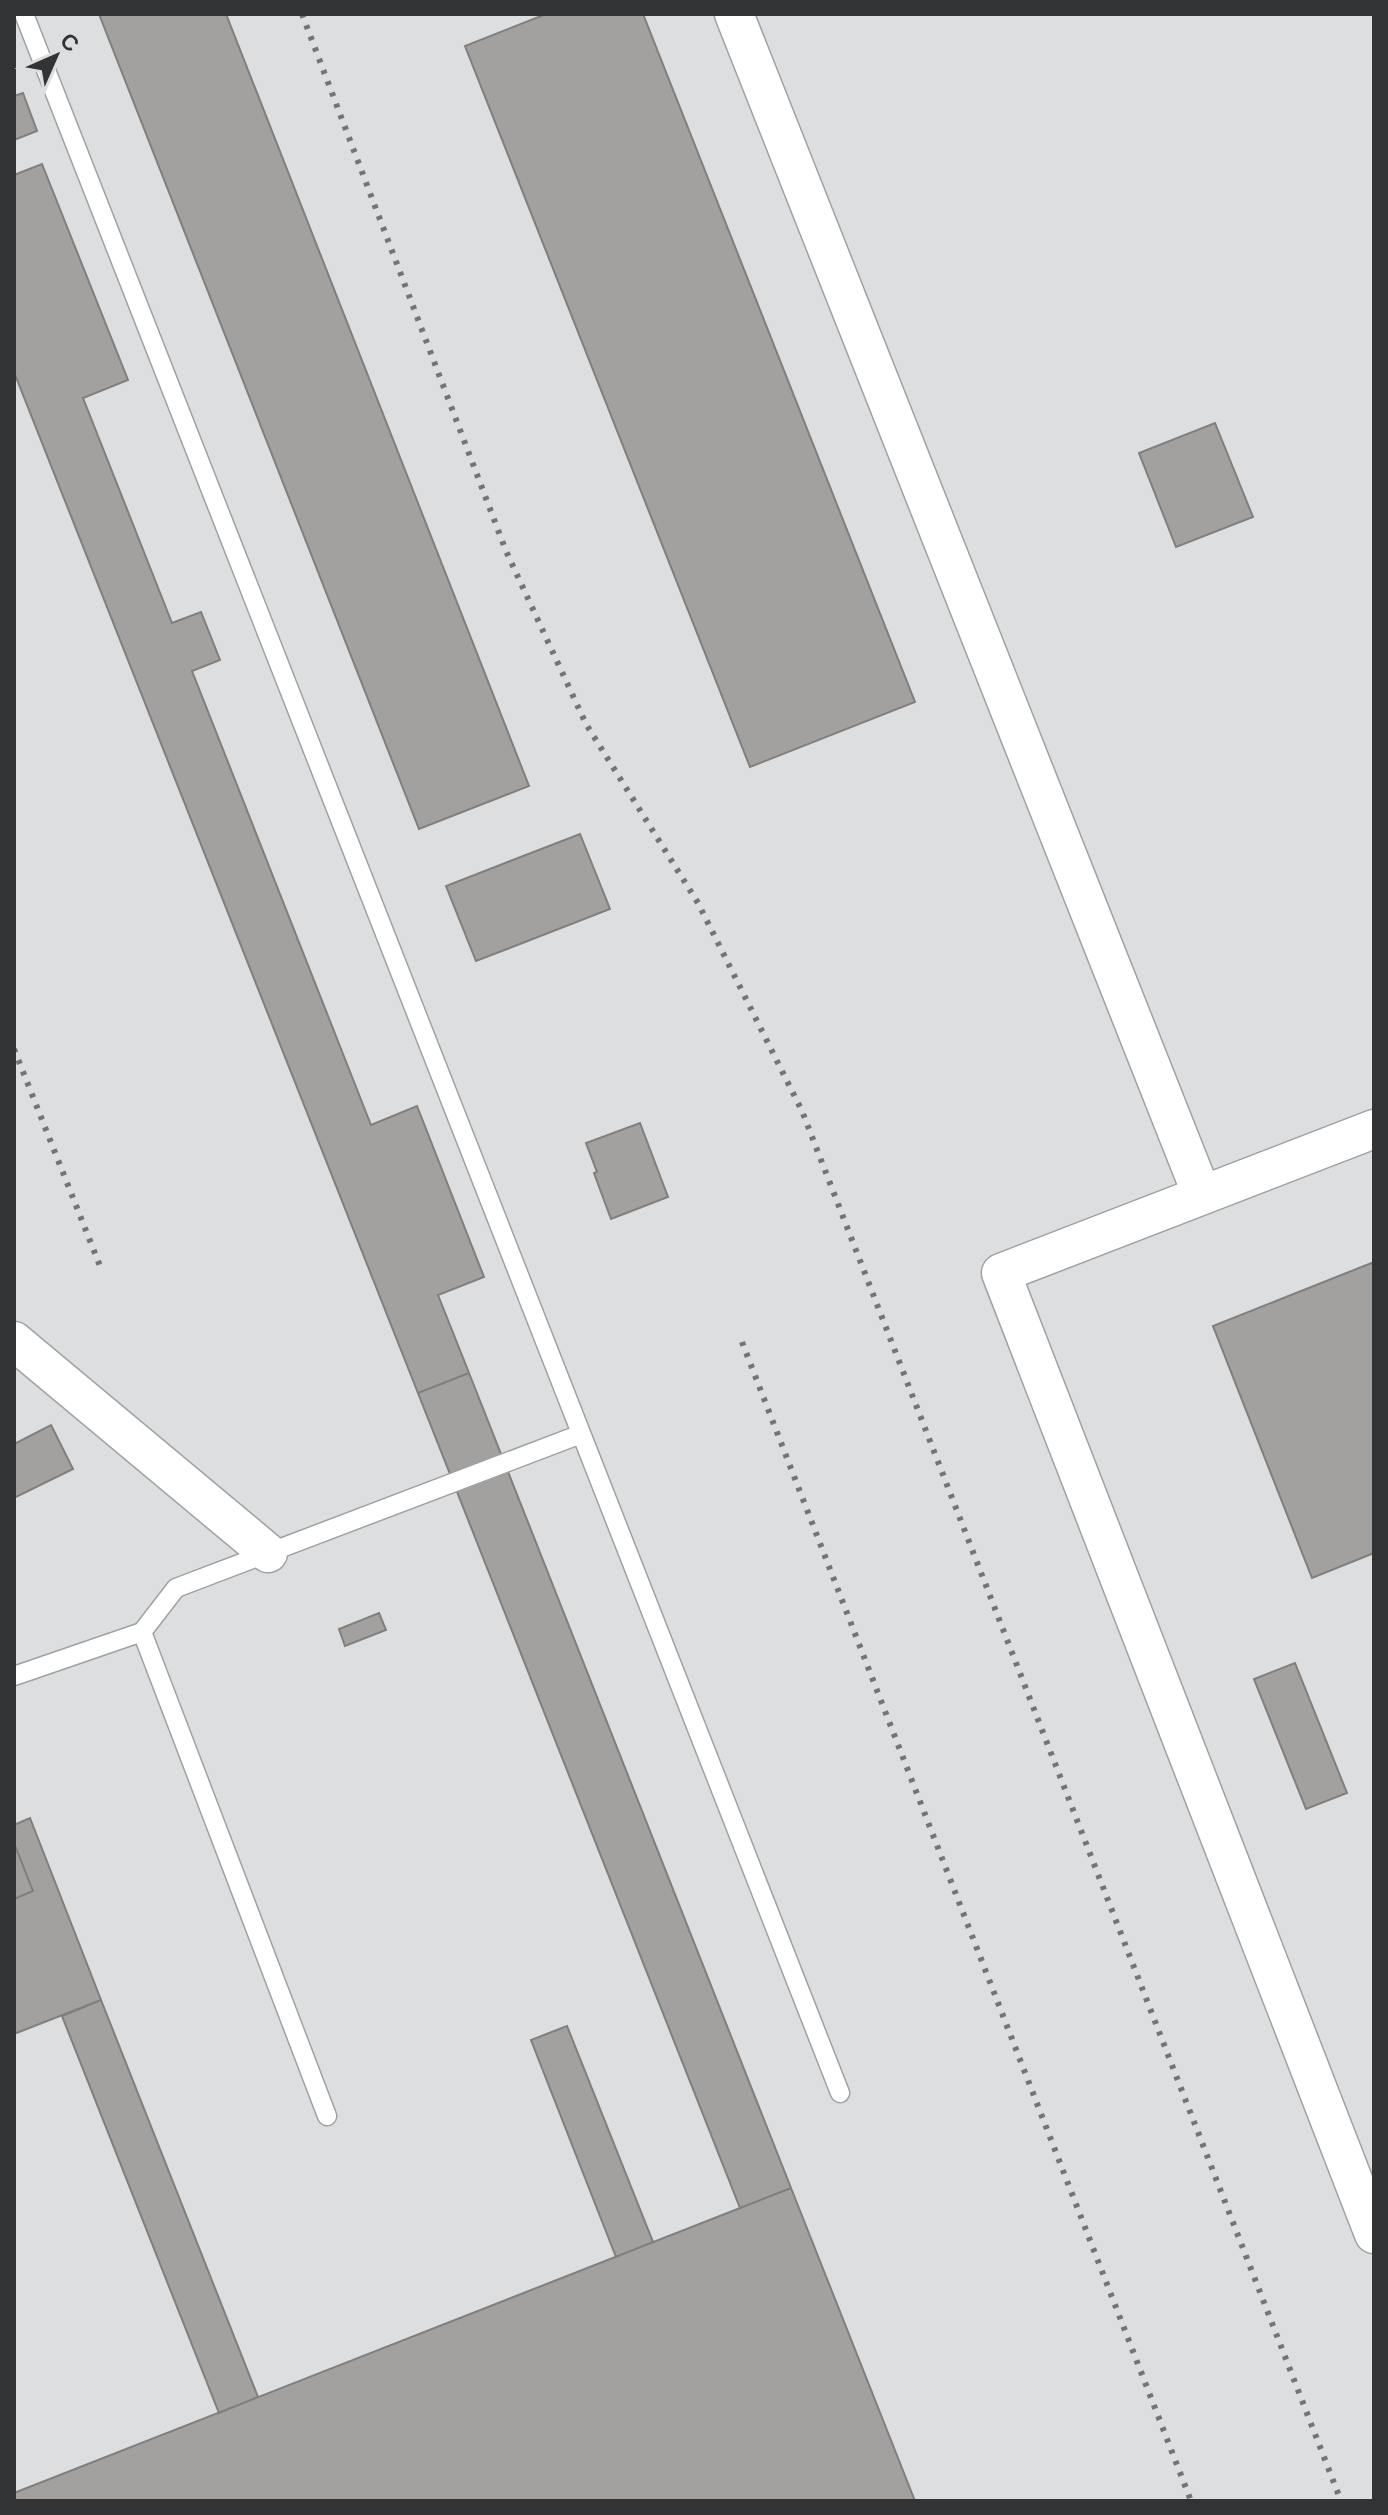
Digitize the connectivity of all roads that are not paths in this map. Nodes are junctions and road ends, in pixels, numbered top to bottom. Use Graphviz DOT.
graph roads {
  1 [pos="24,14"];
  2 [pos="734,14"];
  3 [pos="1374,1129"];
  4 [pos="1202,1195"];
  5 [pos="14,1341"];
  6 [pos="581,1434"];
  7 [pos="268,1553"];
  8 [pos="142,1632"];
  9 [pos="14,1676"];
  10 [pos="840,2093"];
  11 [pos="327,2116"];
  12 [pos="1374,2234"];
  1 -- 6 [label="lane"];
  2 -- 4 [label="street"];
  3 -- 4 [label="street"];
  4 -- 12 [label="street"];
  5 -- 7 [label="street"];
  6 -- 7 [label="lane"];
  6 -- 10 [label="lane"];
  7 -- 8 [label="lane"];
  8 -- 9 [label="lane"];
  8 -- 11 [label="lane"];
}
